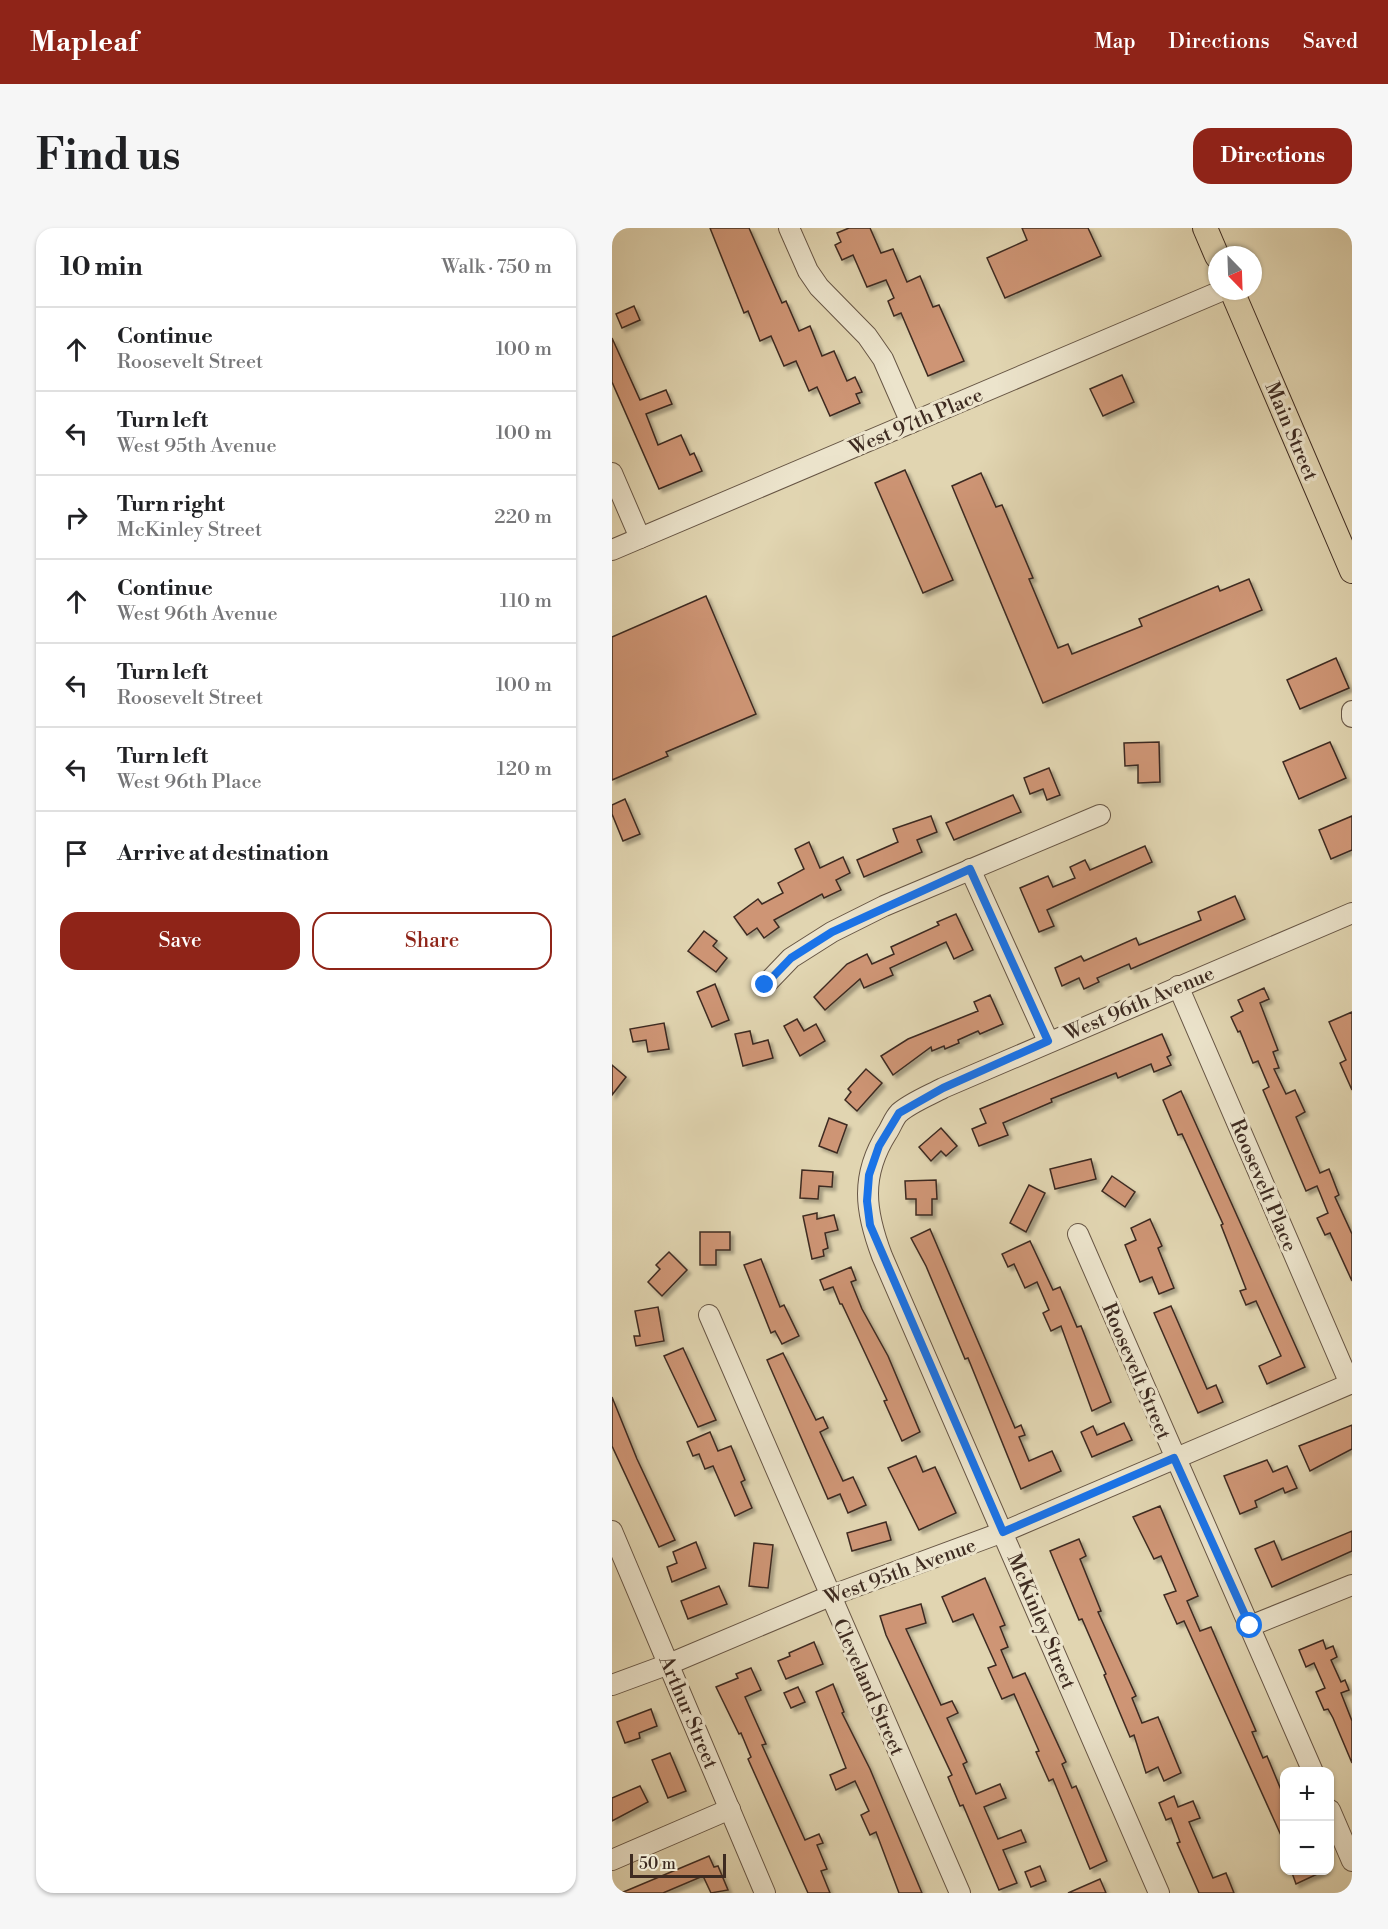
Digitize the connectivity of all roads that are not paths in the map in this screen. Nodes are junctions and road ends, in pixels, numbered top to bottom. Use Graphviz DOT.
graph roads {
  1 [pos="789,228"];
  2 [pos="1205,228"];
  3 [pos="1213,246"];
  4 [pos="1208,297"];
  5 [pos="1236,300"];
  6 [pos="911,423"];
  7 [pos="612,473"];
  8 [pos="640,538"];
  9 [pos="612,550"];
  10 [pos="1352,571"];
  11 [pos="1100,815"];
  12 [pos="970,869"];
  13 [pos="1352,913"];
  14 [pos="765,985"];
  15 [pos="1178,986"];
  16 [pos="1048,1041"];
  17 [pos="879,1146"];
  18 [pos="1078,1234"];
  19 [pos="709,1315"];
  20 [pos="1351,1383"];
  21 [pos="1174,1458"];
  22 [pos="612,1531"];
  23 [pos="1003,1532"];
  24 [pos="1352,1585"];
  25 [pos="830,1596"];
  26 [pos="1250,1626"];
  27 [pos="669,1664"];
  28 [pos="612,1685"];
  29 [pos="1311,1767"];
  30 [pos="730,1809"];
  31 [pos="1334,1821"];
  32 [pos="612,1860"];
  33 [pos="1352,1861"];
  34 [pos="765,1893"];
  35 [pos="960,1893"];
  36 [pos="1159,1893"];
  1 -- 6 [label="street"];
  2 -- 3 [label="main road"];
  4 -- 6 [label="street, West 97th Place"];
  5 -- 10 [label="main road, Main Street"];
  6 -- 8 [label="street, West 97th Place"];
  7 -- 8 [label="street"];
  8 -- 9 [label="street, West 97th Place"];
  11 -- 12 [label="street"];
  12 -- 14 [label="street"];
  12 -- 16 [label="street"];
  13 -- 15 [label="street, West 96th Avenue"];
  15 -- 16 [label="street, West 96th Avenue"];
  15 -- 20 [label="street, Roosevelt Place"];
  16 -- 17 [label="street, West 96th Avenue"];
  17 -- 23 [label="street, McKinley Street"];
  18 -- 21 [label="street, Roosevelt Street"];
  19 -- 25 [label="street, Cleveland Street"];
  20 -- 21 [label="street, West 95th Avenue"];
  21 -- 23 [label="street, West 95th Avenue"];
  21 -- 26 [label="street, Roosevelt Street"];
  22 -- 27 [label="street, Arthur Street"];
  23 -- 25 [label="street, West 95th Avenue"];
  23 -- 36 [label="street, McKinley Street"];
  24 -- 26 [label="street"];
  25 -- 27 [label="street, West 95th Avenue"];
  25 -- 35 [label="street, Cleveland Street"];
  26 -- 29 [label="street, Roosevelt Street"];
  27 -- 28 [label="street, West 95th Avenue"];
  27 -- 30 [label="street, Arthur Street"];
  30 -- 32 [label="street"];
  30 -- 34 [label="street, Arthur Street"];
  31 -- 33 [label="street"];
}
